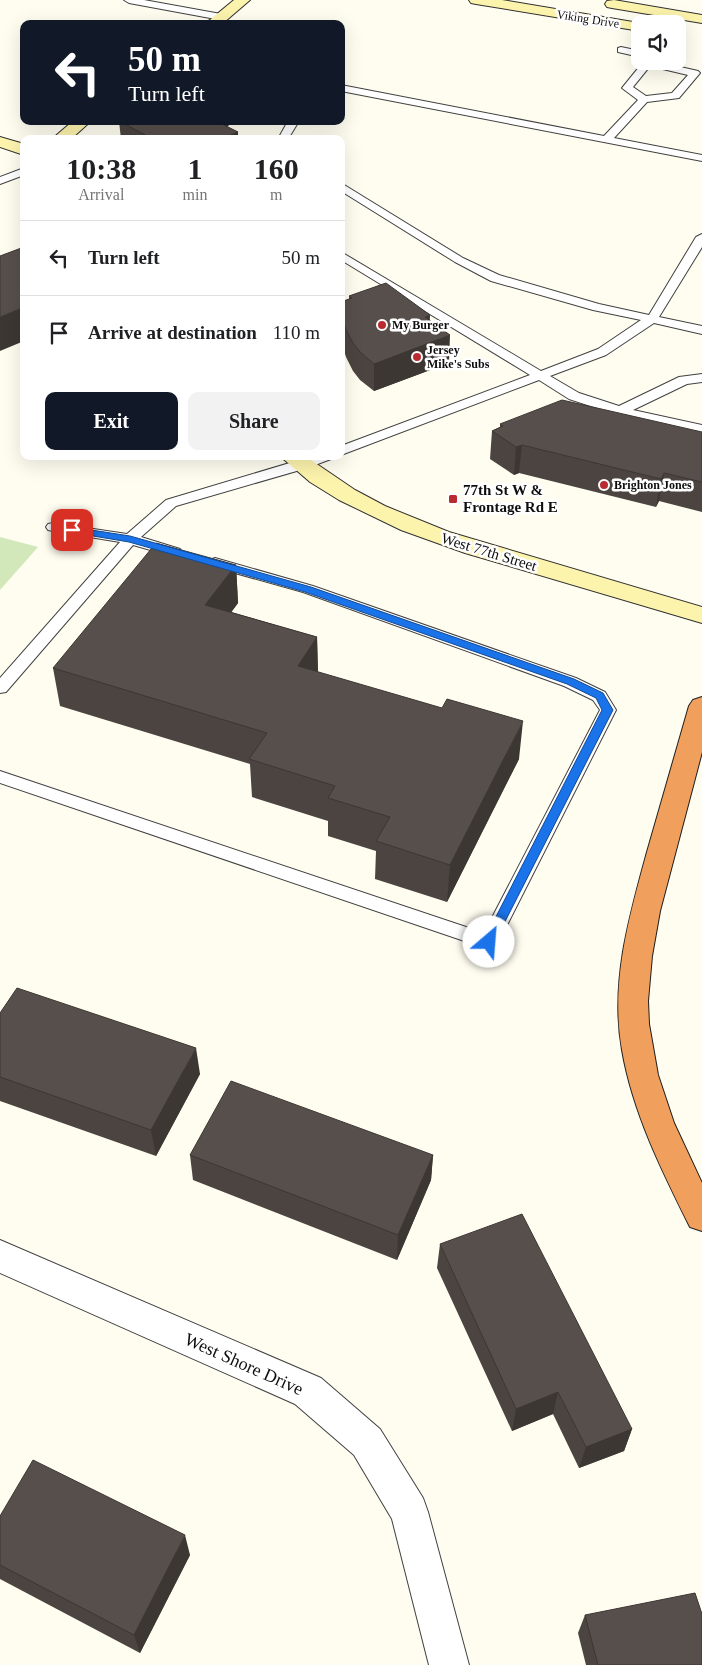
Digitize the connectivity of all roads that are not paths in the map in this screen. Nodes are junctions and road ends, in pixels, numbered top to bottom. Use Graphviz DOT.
graph roads {
  1 [pos="129,0"];
  2 [pos="243,0"];
  3 [pos="476,0"];
  4 [pos="503,2"];
  5 [pos="598,2"];
  6 [pos="702,19"];
  7 [pos="216,20"];
  8 [pos="631,25"];
  9 [pos="621,50"];
  10 [pos="631,52"];
  11 [pos="641,70"];
  12 [pos="685,70"];
  13 [pos="345,89"];
  14 [pos="644,98"];
  15 [pos="78,125"];
  16 [pos="65,135"];
  17 [pos="606,139"];
  18 [pos="0,142"];
  19 [pos="20,149"];
  20 [pos="702,158"];
  21 [pos="20,173"];
  22 [pos="0,181"];
  23 [pos="345,189"];
  24 [pos="702,237"];
  25 [pos="345,257"];
  26 [pos="652,320"];
  27 [pos="702,330"];
  28 [pos="540,376"];
  29 [pos="702,378"];
  30 [pos="620,411"];
  31 [pos="702,429"];
  32 [pos="345,449"];
  33 [pos="296,461"];
  34 [pos="53,527"];
  35 [pos="130,539"];
  36 [pos="702,614"];
  37 [pos="0,688"];
  38 [pos="702,706"];
  39 [pos="0,777"];
  40 [pos="702,1216"];
  41 [pos="0,1256"];
  42 [pos="449,1665"];
  1 -- 7 [label="lane"];
  2 -- 7 [label="street"];
  3 -- 4 [label="street, Viking Drive"];
  4 -- 8 [label="street, Viking Drive"];
  5 -- 6 [label="street, Viking Drive"];
  9 -- 10 [label="lane"];
  11 -- 14 [label="lane"];
  12 -- 14 [label="lane"];
  13 -- 17 [label="lane"];
  14 -- 17 [label="lane"];
  15 -- 16 [label="street"];
  17 -- 20 [label="lane"];
  18 -- 19 [label="street"];
  21 -- 22 [label="lane"];
  23 -- 26 [label="lane"];
  24 -- 26 [label="lane"];
  25 -- 28 [label="lane"];
  26 -- 27 [label="lane"];
  26 -- 28 [label="lane"];
  28 -- 30 [label="lane"];
  28 -- 32 [label="lane"];
  29 -- 30 [label="lane"];
  30 -- 31 [label="lane"];
  33 -- 35 [label="lane"];
  33 -- 36 [label="street, West 77th Street"];
  34 -- 35 [label="lane"];
  35 -- 37 [label="lane"];
  35 -- 39 [label="lane"];
  38 -- 40 [label="highway"];
  41 -- 42 [label="street, West Shore Drive"];
}
